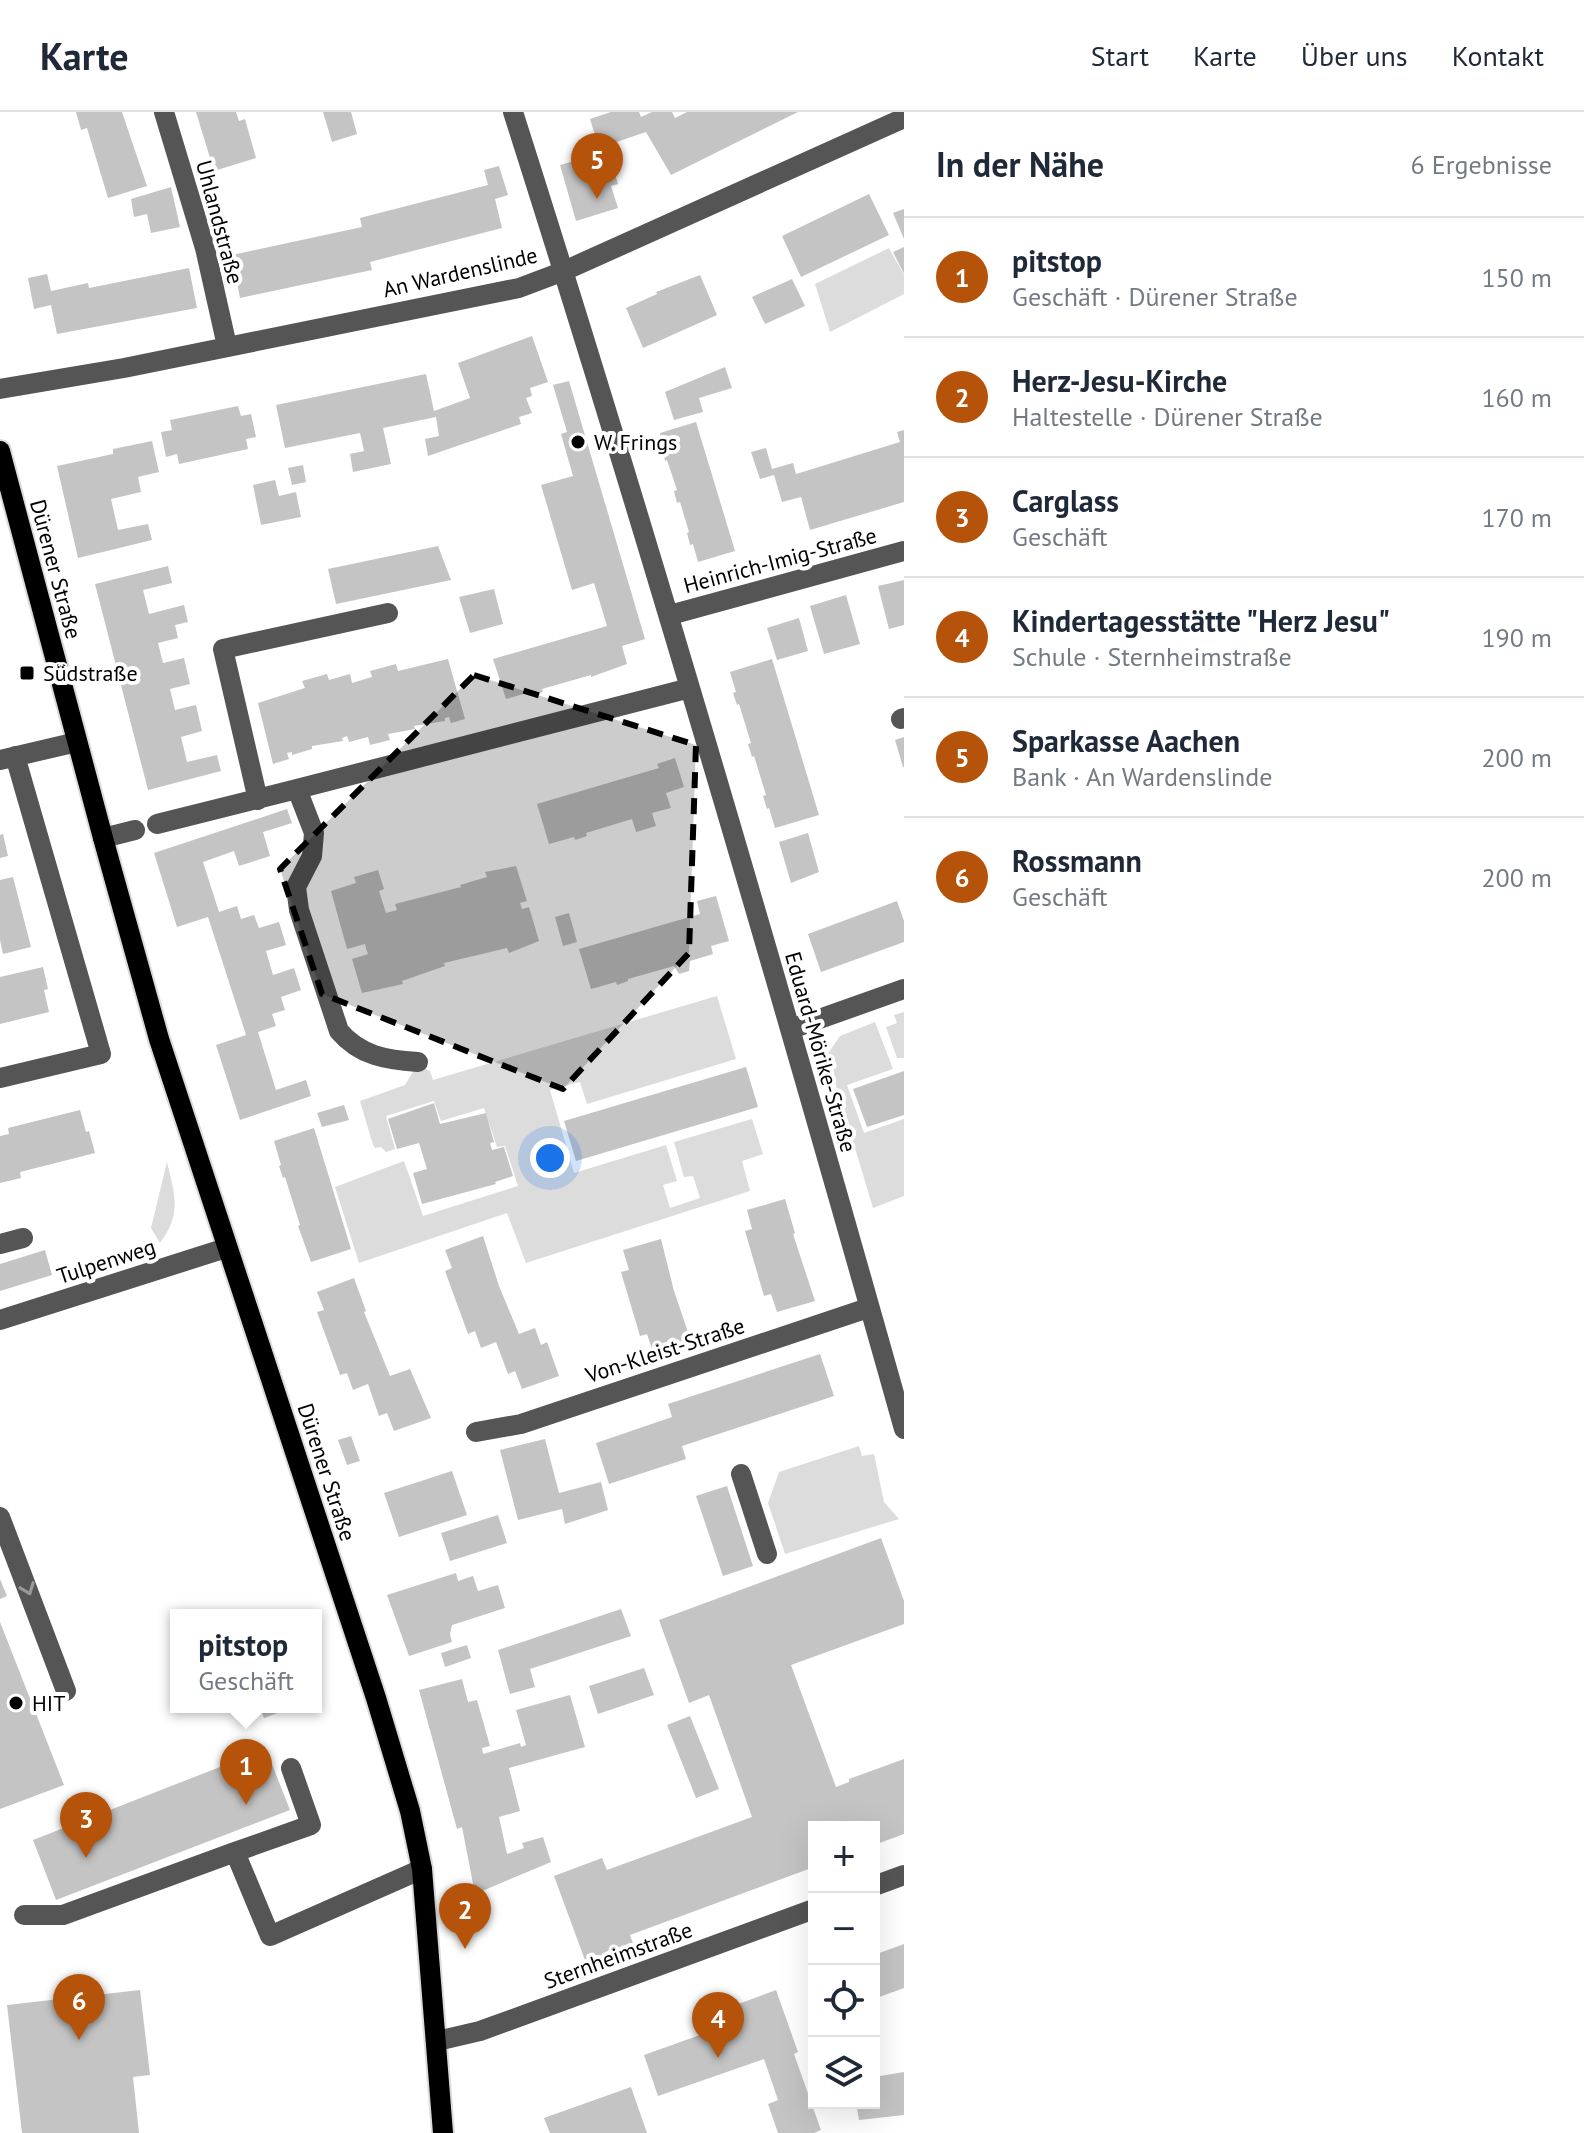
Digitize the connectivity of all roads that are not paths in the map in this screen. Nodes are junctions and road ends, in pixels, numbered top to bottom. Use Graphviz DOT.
graph roads {
  1 [pos="164,112"];
  2 [pos="513,112"];
  3 [pos="904,118"];
  4 [pos="564,271"];
  5 [pos="227,346"];
  6 [pos="0,389"];
  7 [pos="0,451"];
  8 [pos="904,551"];
  9 [pos="388,613"];
  10 [pos="670,615"];
  11 [pos="690,688"];
  12 [pos="77,742"];
  13 [pos="8,758"];
  14 [pos="297,789"];
  15 [pos="258,800"];
  16 [pos="157,824"];
  17 [pos="135,830"];
  18 [pos="103,838"];
  19 [pos="904,989"];
  20 [pos="791,1029"];
  21 [pos="418,1062"];
  22 [pos="0,1078"];
  23 [pos="23,1238"];
  24 [pos="0,1244"];
  25 [pos="226,1248"];
  26 [pos="868,1308"];
  27 [pos="0,1320"];
  28 [pos="904,1429"];
  29 [pos="476,1432"];
  30 [pos="741,1474"];
  31 [pos="0,1517"];
  32 [pos="767,1554"];
  33 [pos="66,1691"];
  34 [pos="291,1768"];
  35 [pos="235,1852"];
  36 [pos="422,1869"];
  37 [pos="904,1875"];
  38 [pos="880,1884"];
  39 [pos="808,1911"];
  40 [pos="24,1915"];
  41 [pos="437,2041"];
  42 [pos="443,2133"];
  1 -- 5 [label="street, Uhlandstraße"];
  2 -- 4 [label="street, Eduard-Mörike-Straße"];
  3 -- 4 [label="street, An Wardenslinde"];
  4 -- 5 [label="street, An Wardenslinde"];
  4 -- 10 [label="street, Eduard-Mörike-Straße"];
  5 -- 6 [label="street, An Wardenslinde"];
  7 -- 12 [label="main road, Dürener Straße"];
  8 -- 10 [label="street, Heinrich-Imig-Straße"];
  9 -- 15 [label="street"];
  10 -- 11 [label="street, Eduard-Mörike-Straße"];
  11 -- 14 [label="street"];
  11 -- 20 [label="street, Eduard-Mörike-Straße"];
  12 -- 13 [label="street"];
  12 -- 18 [label="main road, Dürener Straße"];
  13 -- 22 [label="street"];
  14 -- 15 [label="street"];
  14 -- 21 [label="street"];
  15 -- 16 [label="street"];
  17 -- 18 [label="street"];
  18 -- 25 [label="main road, Dürener Straße"];
  19 -- 20 [label="street"];
  20 -- 26 [label="street, Eduard-Mörike-Straße"];
  23 -- 24 [label="street"];
  25 -- 27 [label="street, Tulpenweg"];
  25 -- 36 [label="main road, Dürener Straße"];
  26 -- 28 [label="street, Eduard-Mörike-Straße"];
  26 -- 29 [label="street, Von-Kleist-Straße"];
  30 -- 32 [label="street"];
  31 -- 33 [label="street, one-way"];
  34 -- 35 [label="street"];
  35 -- 36 [label="street"];
  35 -- 40 [label="street"];
  36 -- 41 [label="main road, Dürener Straße"];
  37 -- 38 [label="street"];
  39 -- 41 [label="street, Sternheimstraße"];
  41 -- 42 [label="main road, Dürener Straße"];
}
